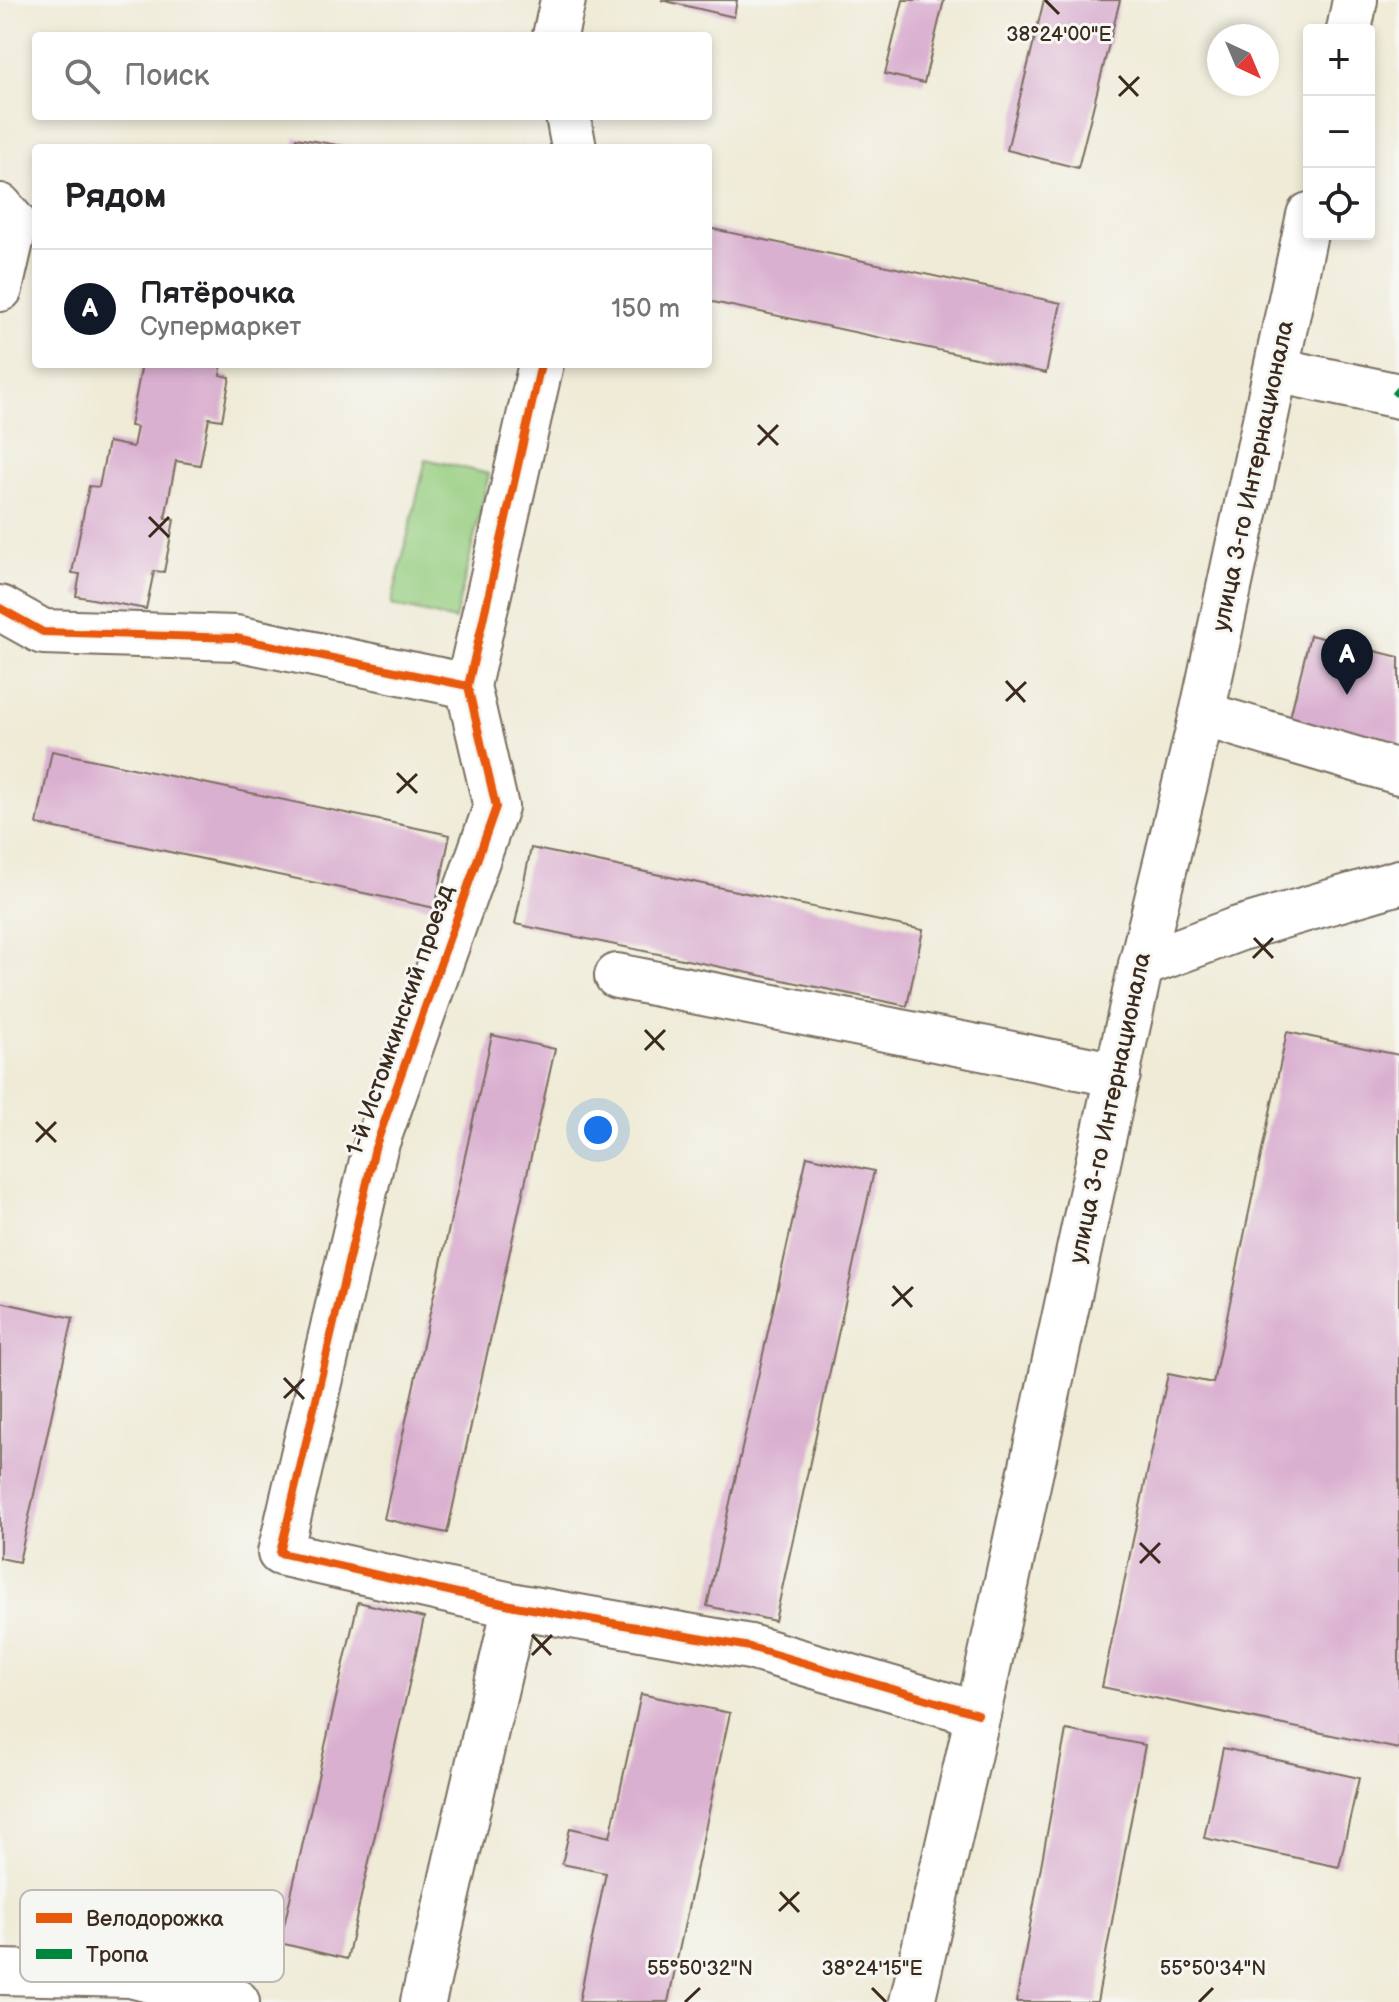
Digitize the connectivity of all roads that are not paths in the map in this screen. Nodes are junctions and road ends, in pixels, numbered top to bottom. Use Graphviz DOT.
graph roads {
  1 [pos="563,0"];
  2 [pos="1355,0"];
  3 [pos="1350,24"];
  4 [pos="556,32"];
  5 [pos="569,120"];
  6 [pos="573,144"];
  7 [pos="17,219"];
  8 [pos="1304,240"];
  9 [pos="0,289"];
  10 [pos="540,368"];
  11 [pos="1276,370"];
  12 [pos="1399,396"];
  13 [pos="0,608"];
  14 [pos="468,686"];
  15 [pos="1202,714"];
  16 [pos="1399,772"];
  17 [pos="1399,882"];
  18 [pos="1141,965"];
  19 [pos="617,976"];
  20 [pos="1118,1075"];
  21 [pos="515,1606"];
  22 [pos="978,1714"];
  23 [pos="0,1972"];
  24 [pos="20,1972"];
  25 [pos="158,1982"];
  26 [pos="237,2002"];
  27 [pos="423,2002"];
  28 [pos="912,2002"];
  1 -- 4 [label="street"];
  2 -- 3 [label="street"];
  5 -- 6 [label="street"];
  7 -- 9 [label="street"];
  8 -- 11 [label="street, улица 3-го Интернационала"];
  10 -- 14 [label="street, 1-й Истомкинский проезд"];
  11 -- 12 [label="street"];
  11 -- 15 [label="street, улица 3-го Интернационала"];
  13 -- 14 [label="street"];
  14 -- 21 [label="street, 1-й Истомкинский проезд"];
  15 -- 16 [label="street"];
  15 -- 18 [label="street, улица 3-го Интернационала"];
  17 -- 18 [label="street"];
  18 -- 20 [label="street, улица 3-го Интернационала"];
  19 -- 20 [label="street"];
  20 -- 22 [label="street, улица 3-го Интернационала"];
  21 -- 22 [label="street, 1-й Истомкинский проезд"];
  21 -- 27 [label="street"];
  22 -- 28 [label="street, улица 3-го Интернационала"];
  23 -- 24 [label="street"];
  25 -- 26 [label="street"];
}
